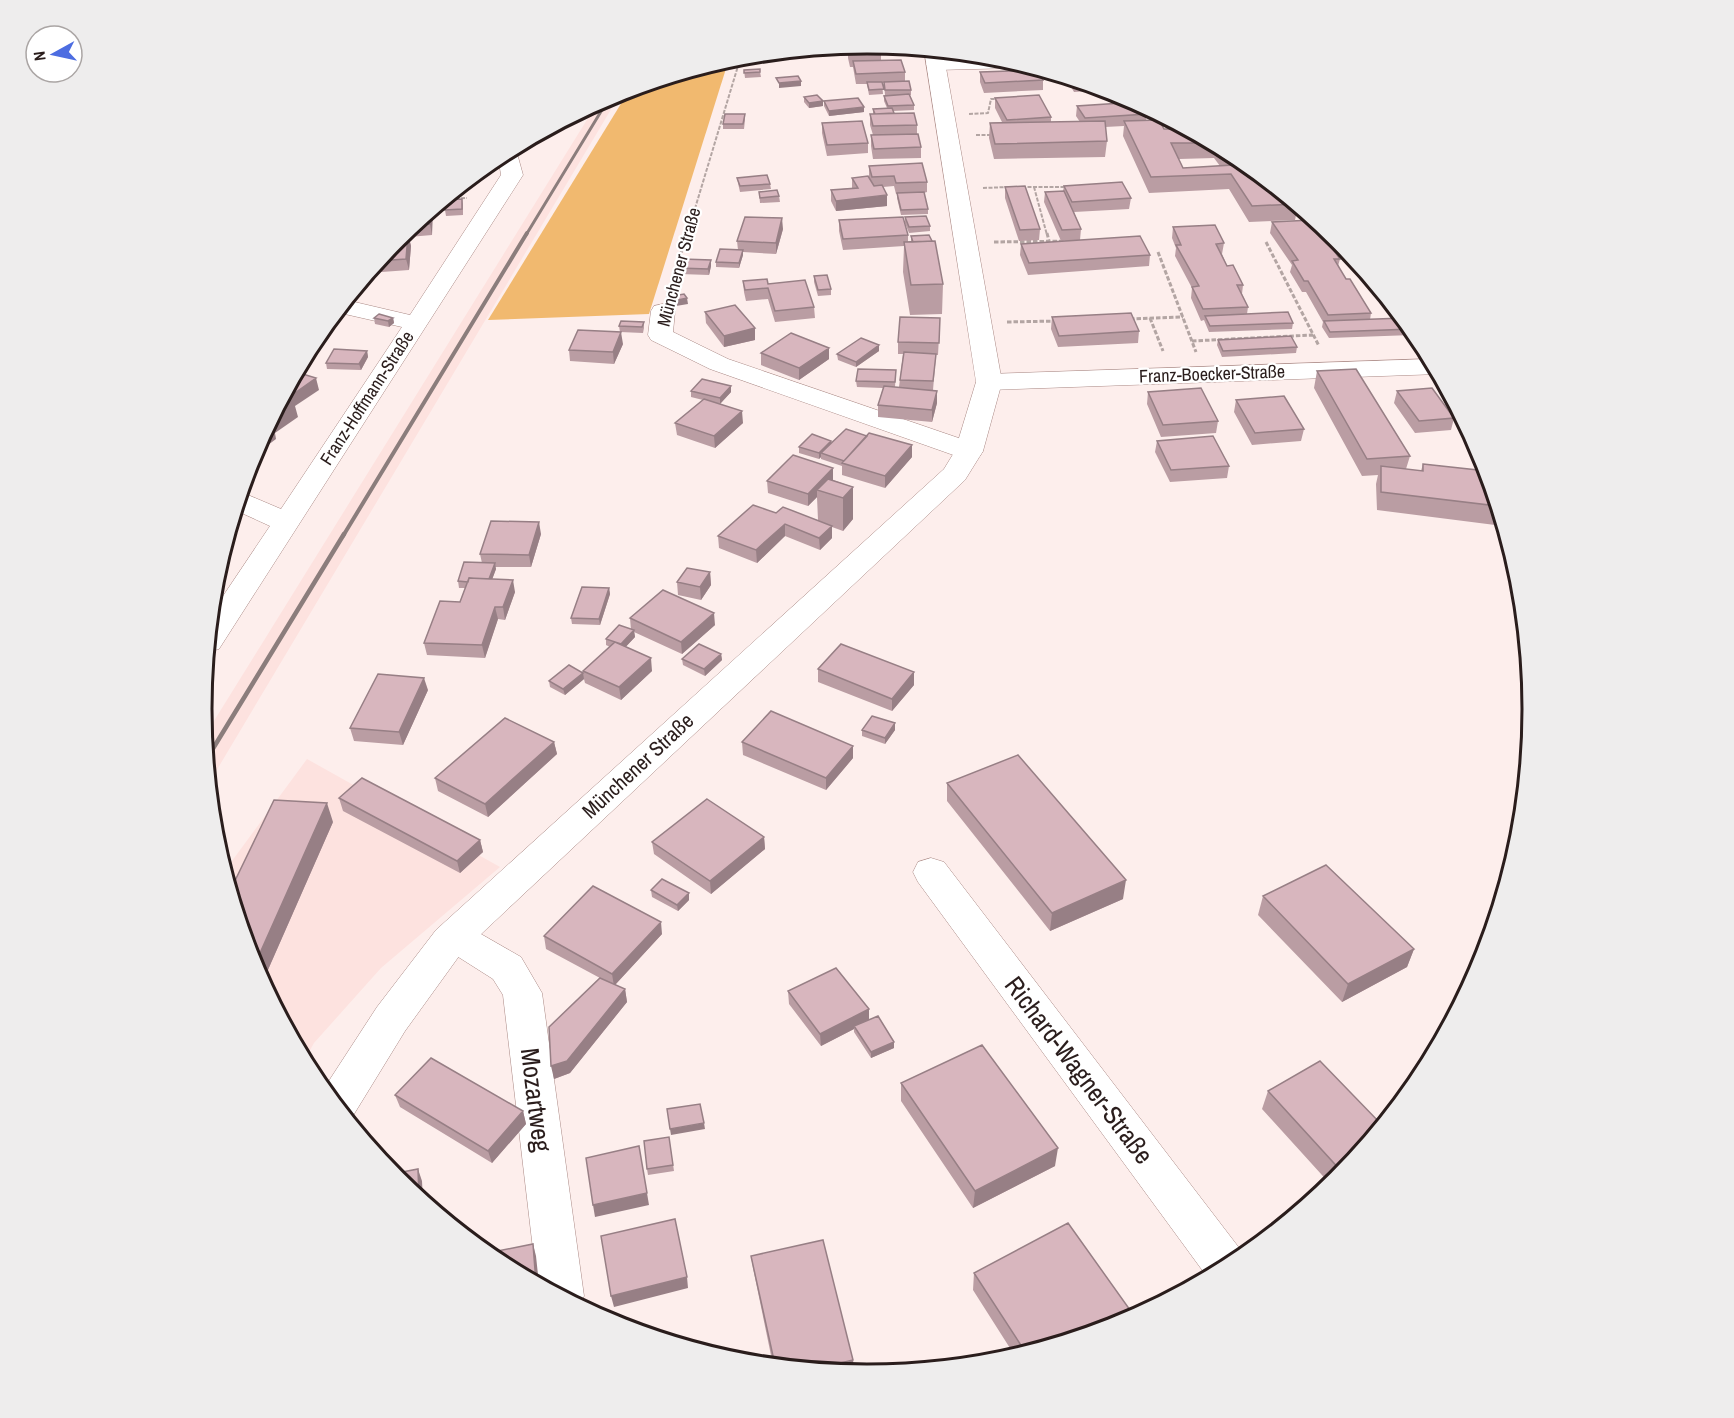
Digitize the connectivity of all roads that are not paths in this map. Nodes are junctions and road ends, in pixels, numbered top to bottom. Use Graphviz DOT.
graph roads {
  1 [pos="934,57"];
  2 [pos="509,160"];
  3 [pos="349,308"];
  4 [pos="663,311"];
  5 [pos="415,323"];
  6 [pos="1425,367"];
  7 [pos="989,382"];
  8 [pos="969,451"];
  9 [pos="245,503"];
  10 [pos="286,523"];
  11 [pos="218,627"];
  12 [pos="932,872"];
  13 [pos="454,936"];
  14 [pos="340,1099"];
  15 [pos="1221,1260"];
  16 [pos="560,1287"];
  1 -- 7 [label="street, Münchener Straße"];
  2 -- 5 [label="street, Franz-Hoffmann-Straße"];
  3 -- 5 [label="street"];
  4 -- 8 [label="street, Münchener Straße"];
  5 -- 10 [label="street, Franz-Hoffmann-Straße"];
  6 -- 7 [label="street, Franz-Boecker-Straße"];
  7 -- 8 [label="street, Münchener Straße"];
  8 -- 13 [label="street, Münchener Straße"];
  9 -- 10 [label="street"];
  10 -- 11 [label="street, Franz-Hoffmann-Straße"];
  12 -- 15 [label="street, Richard-Wagner-Straße"];
  13 -- 14 [label="street, Münchener Straße"];
  13 -- 16 [label="street, Mozartweg"];
}
